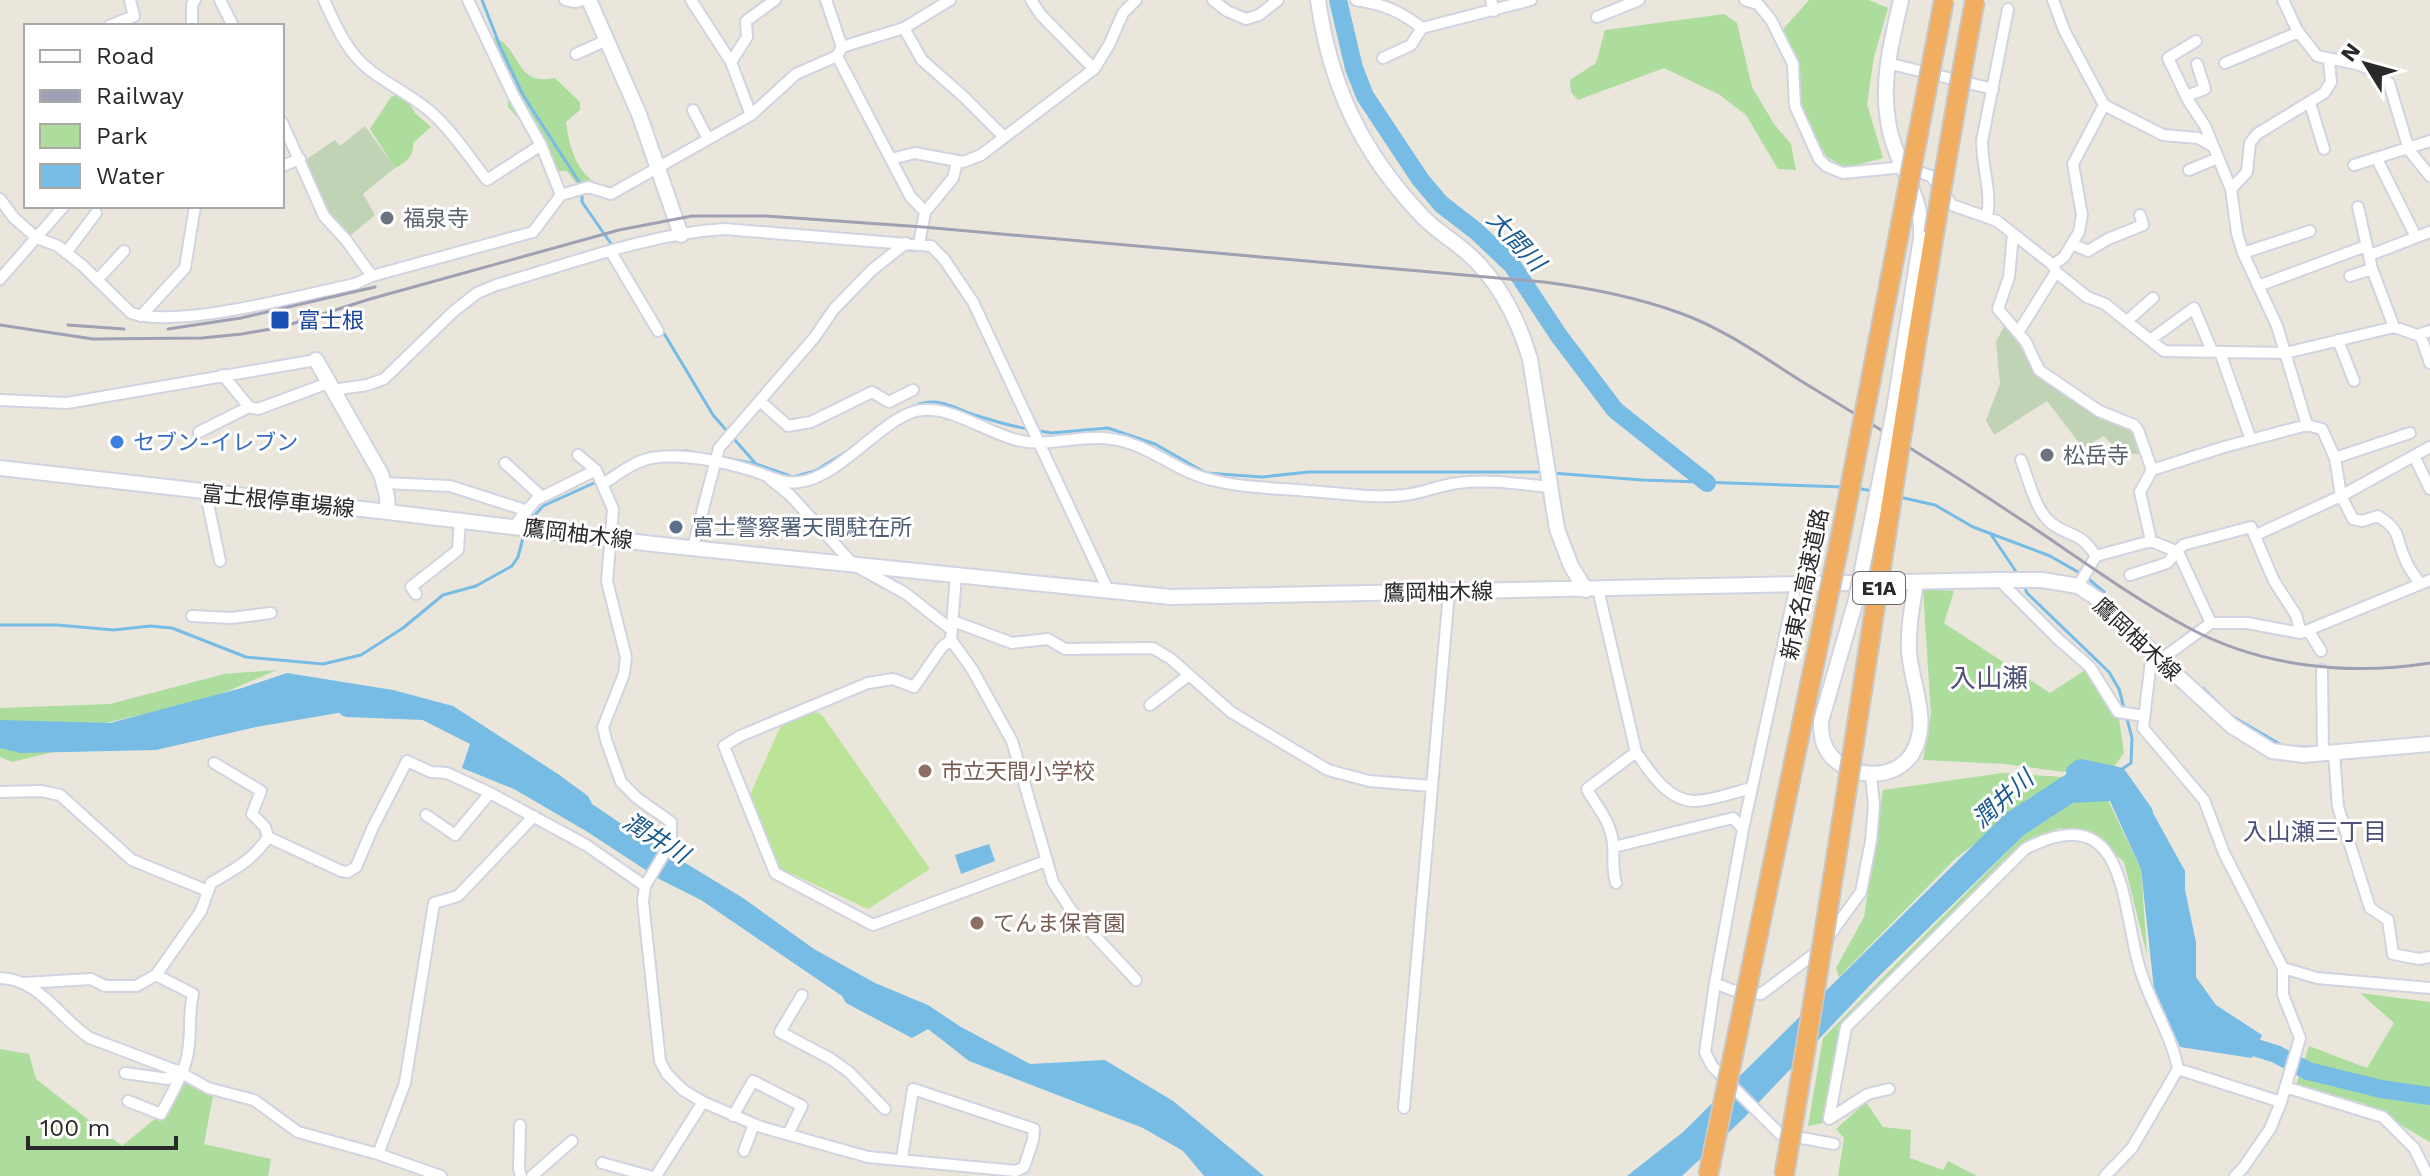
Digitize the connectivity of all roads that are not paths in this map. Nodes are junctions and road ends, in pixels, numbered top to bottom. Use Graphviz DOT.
graph roads {
  1 [pos="130,0"];
  2 [pos="195,0"];
  3 [pos="220,0"];
  4 [pos="324,0"];
  5 [pos="468,0"];
  6 [pos="565,0"];
  7 [pos="582,0"];
  8 [pos="589,0"];
  9 [pos="691,0"];
  10 [pos="775,0"];
  11 [pos="826,0"];
  12 [pos="950,0"];
  13 [pos="1031,0"];
  14 [pos="1136,0"];
  15 [pos="1213,0"];
  16 [pos="1278,0"];
  17 [pos="1318,0"];
  18 [pos="1356,0"];
  19 [pos="1491,0"];
  20 [pos="1531,0"];
  21 [pos="1639,0"];
  22 [pos="1745,0"];
  23 [pos="1901,0"];
  24 [pos="1944,0"];
  25 [pos="1975,0"];
  26 [pos="2053,0"];
  27 [pos="2283,0"];
  28 [pos="1386,3"];
  29 [pos="2008,9"];
  30 [pos="1494,11"];
  31 [pos="1597,17"];
  32 [pos="114,24"];
  33 [pos="192,24"];
  34 [pos="232,24"];
  35 [pos="904,28"];
  36 [pos="1422,28"];
  37 [pos="2299,32"];
  38 [pos="607,40"];
  39 [pos="2196,41"];
  40 [pos="840,51"];
  41 [pos="576,54"];
  42 [pos="1383,58"];
  43 [pos="2329,60"];
  44 [pos="731,62"];
  45 [pos="1887,63"];
  46 [pos="2225,63"];
  47 [pos="2197,64"];
  48 [pos="1094,69"];
  49 [pos="1993,89"];
  50 [pos="2186,96"];
  51 [pos="2310,103"];
  52 [pos="2104,105"];
  53 [pos="693,110"];
  54 [pos="751,115"];
  55 [pos="284,126"];
  56 [pos="1004,137"];
  57 [pos="708,139"];
  58 [pos="2430,141"];
  59 [pos="541,145"];
  60 [pos="2212,146"];
  61 [pos="2324,149"];
  62 [pos="2409,150"];
  63 [pos="2218,158"];
  64 [pos="300,159"];
  65 [pos="891,159"];
  66 [pos="2377,159"];
  67 [pos="957,162"];
  68 [pos="284,165"];
  69 [pos="2354,165"];
  70 [pos="1904,167"];
  71 [pos="657,168"];
  72 [pos="2189,170"];
  73 [pos="2430,176"];
  74 [pos="2231,189"];
  75 [pos="561,195"];
  76 [pos="0,199"];
  77 [pos="2358,207"];
  78 [pos="62,208"];
  79 [pos="195,208"];
  80 [pos="925,212"];
  81 [pos="96,213"];
  82 [pos="2140,215"];
  83 [pos="1987,217"];
  84 [pos="2310,231"];
  85 [pos="2430,232"];
  86 [pos="2013,234"];
  87 [pos="681,235"];
  88 [pos="2416,237"];
  89 [pos="37,238"];
  90 [pos="906,243"];
  91 [pos="919,244"];
  92 [pos="2072,244"];
  93 [pos="124,251"];
  94 [pos="2368,251"];
  95 [pos="611,252"];
  96 [pos="66,253"];
  97 [pos="2243,253"];
  98 [pos="2055,268"];
  99 [pos="2372,269"];
  100 [pos="372,276"];
  101 [pos="2350,276"];
  102 [pos="0,279"];
  103 [pos="97,280"];
  104 [pos="2258,286"];
  105 [pos="2153,298"];
  106 [pos="141,316"];
  107 [pos="2127,321"];
  108 [pos="2394,327"];
  109 [pos="658,331"];
  110 [pos="2019,331"];
  111 [pos="2425,332"];
  112 [pos="2150,340"];
  113 [pos="2338,340"];
  114 [pos="2216,352"];
  115 [pos="2286,353"];
  116 [pos="316,360"];
  117 [pos="2430,363"];
  118 [pos="223,375"];
  119 [pos="2354,381"];
  120 [pos="331,386"];
  121 [pos="913,390"];
  122 [pos="0,400"];
  123 [pos="761,402"];
  124 [pos="249,407"];
  125 [pos="2307,425"];
  126 [pos="199,432"];
  127 [pos="2410,433"];
  128 [pos="2251,440"];
  129 [pos="1038,441"];
  130 [pos="2430,447"];
  131 [pos="578,455"];
  132 [pos="2335,458"];
  133 [pos="2415,458"];
  134 [pos="2021,460"];
  135 [pos="505,463"];
  136 [pos="715,463"];
  137 [pos="0,468"];
  138 [pos="596,470"];
  139 [pos="2152,470"];
  140 [pos="766,475"];
  141 [pos="385,483"];
  142 [pos="603,484"];
  143 [pos="1548,484"];
  144 [pos="2430,489"];
  145 [pos="206,494"];
  146 [pos="2341,496"];
  147 [pos="542,497"];
  148 [pos="525,510"];
  149 [pos="388,512"];
  150 [pos="460,520"];
  151 [pos="519,527"];
  152 [pos="2256,535"];
  153 [pos="609,538"];
  154 [pos="2151,541"];
  155 [pos="693,547"];
  156 [pos="2178,552"];
  157 [pos="2096,556"];
  158 [pos="220,561"];
  159 [pos="854,565"];
  160 [pos="956,575"];
  161 [pos="2130,575"];
  162 [pos="1999,580"];
  163 [pos="2425,582"];
  164 [pos="1916,584"];
  165 [pos="1796,585"];
  166 [pos="2078,586"];
  167 [pos="1592,590"];
  168 [pos="1109,592"];
  169 [pos="1449,592"];
  170 [pos="416,594"];
  171 [pos="271,613"];
  172 [pos="192,616"];
  173 [pos="2211,623"];
  174 [pos="952,630"];
  175 [pos="2304,632"];
  176 [pos="2321,651"];
  177 [pos="2156,656"];
  178 [pos="2322,670"];
  179 [pos="1189,675"];
  180 [pos="1150,705"];
  181 [pos="2144,716"];
  182 [pos="2430,744"];
  183 [pos="2325,750"];
  184 [pos="1636,752"];
  185 [pos="214,763"];
  186 [pos="1871,775"];
  187 [pos="1431,786"];
  188 [pos="1752,788"];
  189 [pos="0,792"];
  190 [pos="490,793"];
  191 [pos="426,815"];
  192 [pos="534,816"];
  193 [pos="1743,829"];
  194 [pos="268,837"];
  195 [pos="1614,847"];
  196 [pos="1046,861"];
  197 [pos="1616,883"];
  198 [pos="645,886"];
  199 [pos="208,891"];
  200 [pos="2430,957"];
  201 [pos="2283,968"];
  202 [pos="156,975"];
  203 [pos="0,978"];
  204 [pos="1136,980"];
  205 [pos="24,983"];
  206 [pos="1715,983"];
  207 [pos="2430,988"];
  208 [pos="802,995"];
  209 [pos="2178,1069"];
  210 [pos="179,1072"];
  211 [pos="125,1073"];
  212 [pos="2285,1087"];
  213 [pos="1889,1089"];
  214 [pos="128,1101"];
  215 [pos="703,1102"];
  216 [pos="2281,1102"];
  217 [pos="1404,1108"];
  218 [pos="885,1109"];
  219 [pos="733,1116"];
  220 [pos="754,1124"];
  221 [pos="520,1125"];
  222 [pos="788,1134"];
  223 [pos="572,1141"];
  224 [pos="1834,1144"];
  225 [pos="2414,1148"];
  226 [pos="744,1151"];
  227 [pos="378,1154"];
  228 [pos="902,1158"];
  229 [pos="2430,1159"];
  230 [pos="602,1163"];
  231 [pos="441,1176"];
  232 [pos="521,1176"];
  233 [pos="532,1176"];
  234 [pos="649,1176"];
  235 [pos="656,1176"];
  236 [pos="1708,1176"];
  237 [pos="1784,1176"];
  238 [pos="2105,1176"];
  239 [pos="2235,1176"];
  240 [pos="2428,1176"];
  1 -- 32 [label="street"];
  2 -- 33 [label="street"];
  3 -- 34 [label="street"];
  4 -- 59 [label="street"];
  5 -- 59 [label="street"];
  6 -- 7 [label="street"];
  8 -- 38 [label="main road"];
  9 -- 44 [label="street"];
  10 -- 44 [label="street"];
  11 -- 40 [label="street"];
  12 -- 35 [label="street"];
  13 -- 48 [label="street"];
  14 -- 48 [label="street"];
  15 -- 16 [label="street"];
  17 -- 143 [label="main road"];
  18 -- 28 [label="street"];
  19 -- 30 [label="street"];
  20 -- 30 [label="street"];
  21 -- 31 [label="street"];
  22 -- 70 [label="street"];
  23 -- 45 [label="main road"];
  24 -- 236 [label="highway, 新東名高速道路 / E1A, bridge"];
  25 -- 237 [label="highway, E1A, bridge"];
  26 -- 52 [label="street"];
  27 -- 37 [label="street"];
  28 -- 36 [label="street"];
  29 -- 49 [label="street"];
  30 -- 36 [label="street"];
  35 -- 40 [label="street"];
  35 -- 56 [label="street"];
  36 -- 42 [label="street"];
  37 -- 43 [label="street"];
  37 -- 46 [label="street"];
  38 -- 41 [label="street"];
  38 -- 71 [label="main road"];
  39 -- 50 [label="street"];
  40 -- 54 [label="street"];
  40 -- 65 [label="street"];
  43 -- 51 [label="street"];
  43 -- 62 [label="street"];
  44 -- 54 [label="street"];
  45 -- 49 [label="street"];
  45 -- 70 [label="main road"];
  47 -- 50 [label="street"];
  48 -- 56 [label="street"];
  49 -- 83 [label="street"];
  50 -- 60 [label="street"];
  51 -- 61 [label="street"];
  51 -- 74 [label="street"];
  52 -- 60 [label="street"];
  52 -- 92 [label="street"];
  53 -- 57 [label="street"];
  54 -- 57 [label="street"];
  55 -- 64 [label="street"];
  56 -- 67 [label="street"];
  57 -- 71 [label="street"];
  58 -- 62 [label="street"];
  59 -- 75 [label="street"];
  60 -- 63 [label="street"];
  62 -- 66 [label="street"];
  62 -- 73 [label="street"];
  63 -- 72 [label="street"];
  63 -- 74 [label="street"];
  64 -- 68 [label="street"];
  64 -- 100 [label="street"];
  65 -- 67 [label="street"];
  65 -- 80 [label="street"];
  66 -- 69 [label="street"];
  66 -- 88 [label="street"];
  67 -- 80 [label="street"];
  70 -- 83 [label="street"];
  70 -- 186 [label="main road, bridge"];
  71 -- 75 [label="street"];
  71 -- 87 [label="main road"];
  74 -- 97 [label="street"];
  75 -- 100 [label="street"];
  76 -- 89 [label="street"];
  77 -- 94 [label="street"];
  78 -- 89 [label="street"];
  79 -- 106 [label="street"];
  80 -- 91 [label="street"];
  81 -- 96 [label="street"];
  82 -- 92 [label="street"];
  83 -- 86 [label="street"];
  84 -- 97 [label="street"];
  85 -- 88 [label="street"];
  86 -- 98 [label="street"];
  86 -- 110 [label="street"];
  87 -- 90 [label="street"];
  87 -- 95 [label="street"];
  88 -- 94 [label="street"];
  89 -- 96 [label="street"];
  89 -- 102 [label="street"];
  90 -- 91 [label="street"];
  90 -- 123 [label="street"];
  91 -- 129 [label="street"];
  92 -- 98 [label="street"];
  93 -- 103 [label="street"];
  94 -- 99 [label="street"];
  94 -- 104 [label="street"];
  95 -- 109 [label="street"];
  95 -- 120 [label="street"];
  96 -- 103 [label="street"];
  97 -- 104 [label="street"];
  98 -- 107 [label="street"];
  98 -- 110 [label="street"];
  99 -- 101 [label="street"];
  99 -- 108 [label="street"];
  100 -- 106 [label="street"];
  103 -- 106 [label="street"];
  104 -- 115 [label="street"];
  105 -- 107 [label="street"];
  107 -- 112 [label="street"];
  108 -- 111 [label="street"];
  108 -- 113 [label="street"];
  110 -- 139 [label="street"];
  111 -- 117 [label="street"];
  112 -- 114 [label="street"];
  112 -- 114 [label="street"];
  113 -- 115 [label="street"];
  113 -- 119 [label="street"];
  114 -- 115 [label="street"];
  114 -- 128 [label="street"];
  115 -- 125 [label="street"];
  116 -- 118 [label="street"];
  116 -- 120 [label="main road, 富士根停車場線"];
  118 -- 122 [label="street"];
  118 -- 124 [label="street"];
  120 -- 124 [label="street"];
  120 -- 141 [label="main road, 富士根停車場線"];
  121 -- 123 [label="street"];
  123 -- 136 [label="street"];
  124 -- 126 [label="street"];
  125 -- 128 [label="street"];
  125 -- 132 [label="street"];
  127 -- 132 [label="street"];
  128 -- 139 [label="street"];
  129 -- 140 [label="street"];
  129 -- 143 [label="street"];
  129 -- 168 [label="street"];
  130 -- 133 [label="street"];
  131 -- 138 [label="street"];
  132 -- 146 [label="street"];
  133 -- 144 [label="street"];
  133 -- 146 [label="street"];
  134 -- 157 [label="street"];
  135 -- 147 [label="street"];
  136 -- 140 [label="street"];
  136 -- 142 [label="street"];
  136 -- 155 [label="street"];
  137 -- 145 [label="main road, 富士根停車場線"];
  138 -- 142 [label="street"];
  138 -- 147 [label="street"];
  139 -- 154 [label="street"];
  140 -- 159 [label="street"];
  141 -- 148 [label="street"];
  141 -- 149 [label="main road, 富士根停車場線"];
  142 -- 153 [label="street"];
  143 -- 167 [label="main road"];
  145 -- 149 [label="main road, 富士根停車場線"];
  145 -- 158 [label="street"];
  146 -- 152 [label="street"];
  146 -- 163 [label="street"];
  147 -- 148 [label="street"];
  148 -- 151 [label="street"];
  149 -- 150 [label="main road, 鷹岡柚木線"];
  150 -- 151 [label="main road, 鷹岡柚木線"];
  150 -- 170 [label="street"];
  151 -- 153 [label="main road, 鷹岡柚木線"];
  152 -- 156 [label="street"];
  152 -- 175 [label="street"];
  153 -- 155 [label="main road, 鷹岡柚木線"];
  153 -- 198 [label="street"];
  154 -- 156 [label="street"];
  154 -- 157 [label="street"];
  155 -- 159 [label="main road, 鷹岡柚木線"];
  156 -- 161 [label="street"];
  156 -- 173 [label="street"];
  157 -- 166 [label="street"];
  159 -- 160 [label="main road, 鷹岡柚木線"];
  159 -- 174 [label="street"];
  160 -- 168 [label="main road, 鷹岡柚木線"];
  160 -- 174 [label="street"];
  162 -- 164 [label="main road, 鷹岡柚木線"];
  162 -- 166 [label="main road, 鷹岡柚木線"];
  162 -- 181 [label="street"];
  163 -- 175 [label="street"];
  164 -- 165 [label="main road, 鷹岡柚木線"];
  164 -- 186 [label="main road"];
  165 -- 167 [label="main road, 鷹岡柚木線"];
  165 -- 188 [label="street"];
  166 -- 177 [label="main road, 鷹岡柚木線"];
  167 -- 169 [label="main road, 鷹岡柚木線"];
  167 -- 184 [label="street"];
  168 -- 169 [label="main road, 鷹岡柚木線"];
  169 -- 187 [label="street"];
  171 -- 172 [label="street"];
  173 -- 175 [label="street"];
  173 -- 177 [label="street"];
  174 -- 179 [label="street"];
  174 -- 196 [label="street"];
  174 -- 196 [label="street"];
  175 -- 176 [label="street"];
  177 -- 181 [label="street"];
  177 -- 183 [label="main road, 鷹岡柚木線"];
  178 -- 183 [label="street"];
  179 -- 180 [label="street"];
  179 -- 187 [label="street"];
  181 -- 201 [label="street"];
  182 -- 183 [label="main road, 鷹岡柚木線"];
  183 -- 200 [label="street"];
  184 -- 188 [label="street"];
  184 -- 195 [label="street"];
  185 -- 194 [label="street"];
  186 -- 206 [label="street"];
  187 -- 217 [label="street"];
  188 -- 193 [label="street"];
  189 -- 199 [label="street"];
  190 -- 191 [label="street"];
  190 -- 192 [label="street"];
  190 -- 194 [label="street"];
  192 -- 198 [label="street"];
  192 -- 227 [label="street"];
  193 -- 195 [label="street"];
  193 -- 206 [label="street"];
  194 -- 199 [label="street"];
  195 -- 197 [label="street"];
  196 -- 204 [label="street"];
  198 -- 215 [label="street"];
  199 -- 202 [label="street"];
  201 -- 207 [label="street"];
  201 -- 212 [label="street"];
  202 -- 205 [label="street"];
  202 -- 210 [label="street"];
  203 -- 205 [label="street"];
  205 -- 210 [label="street"];
  206 -- 224 [label="street"];
  208 -- 218 [label="street"];
  209 -- 213 [label="street"];
  209 -- 216 [label="street"];
  209 -- 238 [label="street"];
  210 -- 211 [label="street"];
  210 -- 214 [label="street"];
  210 -- 227 [label="street"];
  212 -- 216 [label="street"];
  212 -- 225 [label="street"];
  215 -- 219 [label="street"];
  215 -- 235 [label="street"];
  216 -- 239 [label="street"];
  219 -- 220 [label="street"];
  219 -- 222 [label="street"];
  220 -- 222 [label="street"];
  220 -- 226 [label="street"];
  221 -- 232 [label="street"];
  222 -- 228 [label="street"];
  223 -- 233 [label="street"];
  225 -- 229 [label="street"];
  225 -- 240 [label="street"];
  227 -- 231 [label="street"];
  228 -- 228 [label="street"];
  230 -- 234 [label="street"];
}
